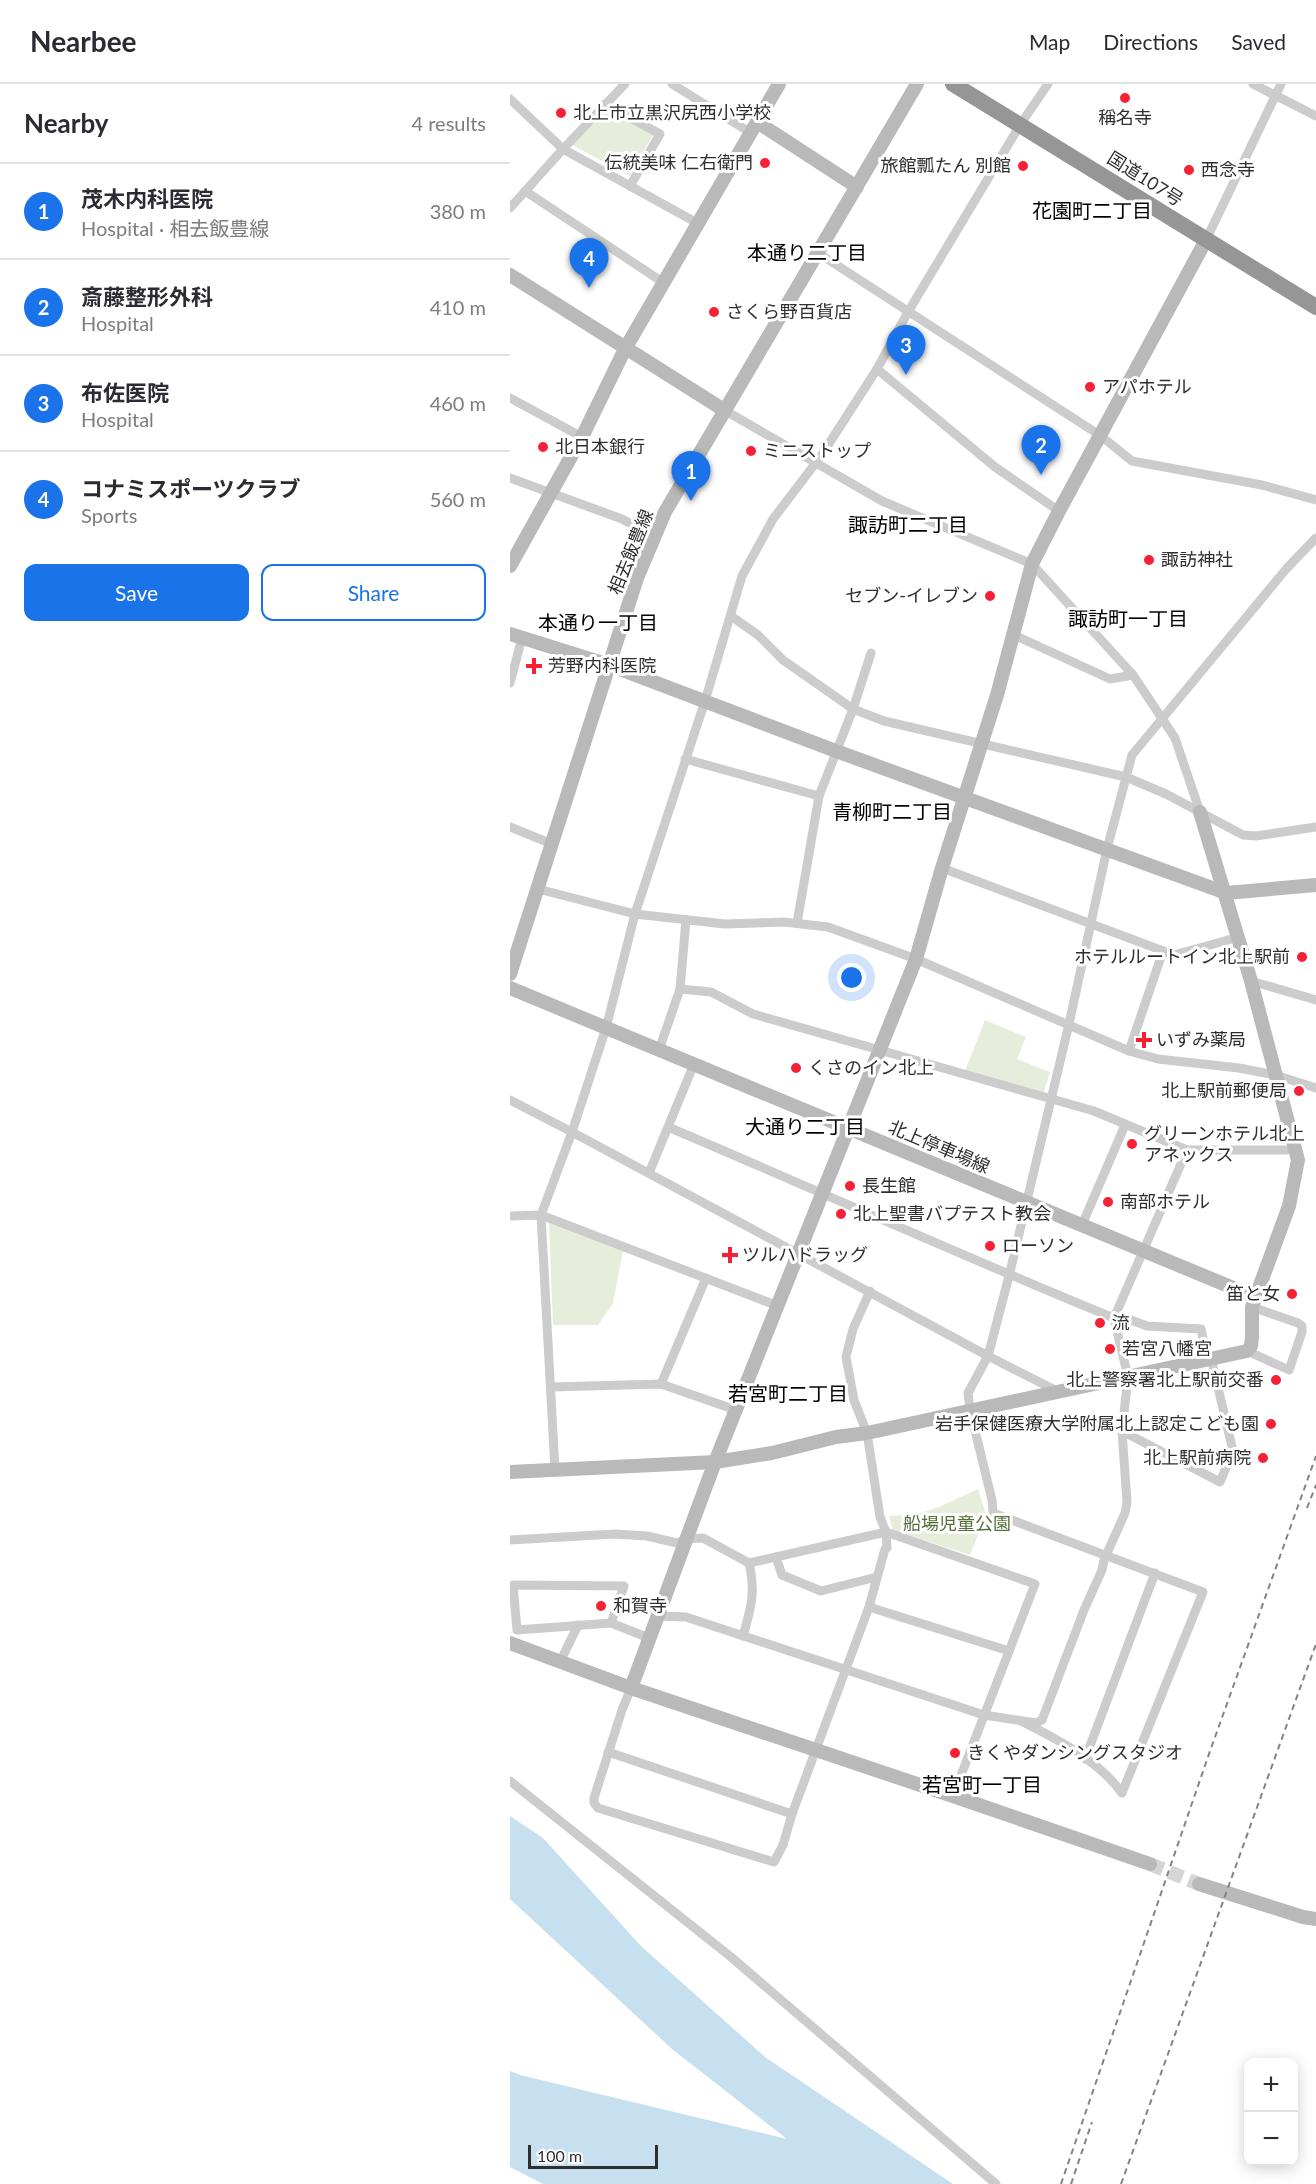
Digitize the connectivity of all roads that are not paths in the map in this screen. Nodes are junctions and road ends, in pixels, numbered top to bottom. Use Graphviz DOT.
graph roads {
  1 [pos="625,84"];
  2 [pos="672,84"];
  3 [pos="779,84"];
  4 [pos="917,84"];
  5 [pos="952,84"];
  6 [pos="1048,84"];
  7 [pos="1252,84"];
  8 [pos="1281,84"];
  9 [pos="1276,96"];
  10 [pos="510,99"];
  11 [pos="605,104"];
  12 [pos="1316,116"];
  13 [pos="1020,125"];
  14 [pos="754,128"];
  15 [pos="563,149"];
  16 [pos="630,186"];
  17 [pos="857,187"];
  18 [pos="525,191"];
  19 [pos="510,208"];
  20 [pos="699,224"];
  21 [pos="1206,240"];
  22 [pos="818,253"];
  23 [pos="510,275"];
  24 [pos="664,283"];
  25 [pos="1316,307"];
  26 [pos="908,312"];
  27 [pos="625,349"];
  28 [pos="877,369"];
  29 [pos="510,398"];
  30 [pos="724,410"];
  31 [pos="1101,436"];
  32 [pos="582,437"];
  33 [pos="815,463"];
  34 [pos="510,478"];
  35 [pos="551,492"];
  36 [pos="1316,500"];
  37 [pos="1059,511"];
  38 [pos="655,537"];
  39 [pos="1316,538"];
  40 [pos="1032,564"];
  41 [pos="510,566"];
  42 [pos="731,616"];
  43 [pos="1012,634"];
  44 [pos="516,636"];
  45 [pos="871,653"];
  46 [pos="609,665"];
  47 [pos="1132,675"];
  48 [pos="510,683"];
  49 [pos="705,701"];
  50 [pos="853,709"];
  51 [pos="1163,720"];
  52 [pos="982,745"];
  53 [pos="836,751"];
  54 [pos="685,759"];
  55 [pos="1126,777"];
  56 [pos="819,796"];
  57 [pos="965,797"];
  58 [pos="1200,813"];
  59 [pos="510,827"];
  60 [pos="1316,827"];
  61 [pos="552,844"];
  62 [pos="1107,849"];
  63 [pos="942,868"];
  64 [pos="1314,885"];
  65 [pos="538,889"];
  66 [pos="1226,893"];
  67 [pos="635,914"];
  68 [pos="686,920"];
  69 [pos="798,923"];
  70 [pos="1090,923"];
  71 [pos="1239,937"];
  72 [pos="1162,951"];
  73 [pos="916,959"];
  74 [pos="510,974"];
  75 [pos="1251,981"];
  76 [pos="510,988"];
  77 [pos="680,989"];
  78 [pos="1316,1000"];
  79 [pos="1069,1024"];
  80 [pos="606,1028"];
  81 [pos="880,1049"];
  82 [pos="659,1050"];
  83 [pos="1129,1051"];
  84 [pos="694,1064"];
  85 [pos="1275,1075"];
  86 [pos="1316,1088"];
  87 [pos="510,1100"];
  88 [pos="1051,1101"];
  89 [pos="1125,1125"];
  90 [pos="668,1127"];
  91 [pos="849,1129"];
  92 [pos="572,1131"];
  93 [pos="1295,1148"];
  94 [pos="1187,1150"];
  95 [pos="649,1173"];
  96 [pos="822,1192"];
  97 [pos="1027,1203"];
  98 [pos="510,1215"];
  99 [pos="542,1215"];
  100 [pos="1082,1225"];
  101 [pos="1143,1251"];
  102 [pos="799,1254"];
  103 [pos="1009,1276"];
  104 [pos="706,1278"];
  105 [pos="870,1291"];
  106 [pos="1254,1302"];
  107 [pos="777,1306"];
  108 [pos="1115,1316"];
  109 [pos="1246,1351"];
  110 [pos="988,1356"];
  111 [pos="1209,1359"];
  112 [pos="1128,1377"];
  113 [pos="661,1384"];
  114 [pos="551,1388"];
  115 [pos="1059,1392"];
  116 [pos="736,1410"];
  117 [pos="970,1410"];
  118 [pos="1122,1431"];
  119 [pos="867,1433"];
  120 [pos="715,1462"];
  121 [pos="555,1470"];
  122 [pos="510,1472"];
  123 [pos="886,1532"];
  124 [pos="686,1539"];
  125 [pos="510,1540"];
  126 [pos="1106,1555"];
  127 [pos="776,1557"];
  128 [pos="749,1563"];
  129 [pos="1155,1573"];
  130 [pos="877,1577"];
  131 [pos="869,1607"];
  132 [pos="657,1616"];
  133 [pos="611,1623"];
  134 [pos="578,1625"];
  135 [pos="743,1636"];
  136 [pos="649,1638"];
  137 [pos="510,1643"];
  138 [pos="1009,1652"];
  139 [pos="560,1662"];
  140 [pos="845,1671"];
  141 [pos="631,1688"];
  142 [pos="984,1715"];
  143 [pos="1021,1721"];
  144 [pos="816,1750"];
  145 [pos="608,1752"];
  146 [pos="1085,1759"];
  147 [pos="510,1781"];
  148 [pos="953,1796"];
  149 [pos="792,1814"];
  150 [pos="1150,1864"];
  151 [pos="1199,1884"];
  152 [pos="1316,1919"];
  153 [pos="996,2184"];
  1 -- 11 [label="street"];
  2 -- 14 [label="street"];
  3 -- 14 [label="street"];
  4 -- 17 [label="street, 相去飯豊線"];
  5 -- 13 [label="highway, 国道107号"];
  6 -- 13 [label="street"];
  7 -- 9 [label="street"];
  8 -- 9 [label="street"];
  9 -- 12 [label="street"];
  9 -- 21 [label="street"];
  10 -- 15 [label="street"];
  11 -- 15 [label="street"];
  11 -- 16 [label="street"];
  13 -- 21 [label="highway, 国道107号"];
  13 -- 26 [label="street"];
  14 -- 17 [label="street"];
  14 -- 20 [label="street"];
  15 -- 16 [label="street"];
  15 -- 18 [label="street"];
  16 -- 20 [label="street"];
  17 -- 22 [label="street, 相去飯豊線"];
  18 -- 19 [label="street"];
  18 -- 24 [label="street"];
  20 -- 24 [label="street"];
  21 -- 25 [label="highway, 国道107号"];
  21 -- 31 [label="street"];
  22 -- 26 [label="street"];
  22 -- 30 [label="street, 相去飯豊線"];
  23 -- 27 [label="street"];
  24 -- 27 [label="street"];
  26 -- 28 [label="street"];
  26 -- 31 [label="street"];
  27 -- 30 [label="street"];
  27 -- 32 [label="street"];
  28 -- 33 [label="street"];
  28 -- 37 [label="street"];
  29 -- 32 [label="street"];
  30 -- 33 [label="street"];
  30 -- 38 [label="street, 相去飯豊線"];
  31 -- 36 [label="street"];
  31 -- 37 [label="street"];
  32 -- 35 [label="street"];
  33 -- 40 [label="street"];
  33 -- 42 [label="street"];
  34 -- 35 [label="street"];
  35 -- 38 [label="street"];
  35 -- 41 [label="street"];
  37 -- 40 [label="street"];
  38 -- 46 [label="street, 相去飯豊線"];
  39 -- 51 [label="street"];
  40 -- 43 [label="street"];
  40 -- 47 [label="street"];
  42 -- 49 [label="street"];
  42 -- 50 [label="street"];
  43 -- 47 [label="street"];
  43 -- 52 [label="street"];
  44 -- 46 [label="street"];
  44 -- 48 [label="street"];
  45 -- 50 [label="street"];
  46 -- 49 [label="street"];
  46 -- 61 [label="street, 相去飯豊線"];
  47 -- 51 [label="street"];
  49 -- 53 [label="street"];
  49 -- 54 [label="street"];
  50 -- 52 [label="street"];
  50 -- 53 [label="street"];
  51 -- 55 [label="street"];
  51 -- 58 [label="street"];
  52 -- 55 [label="street"];
  52 -- 57 [label="street"];
  53 -- 56 [label="street"];
  53 -- 57 [label="street"];
  54 -- 56 [label="street"];
  54 -- 67 [label="street"];
  55 -- 58 [label="street"];
  55 -- 62 [label="street"];
  56 -- 69 [label="street"];
  57 -- 62 [label="street"];
  57 -- 63 [label="street"];
  58 -- 60 [label="street"];
  58 -- 66 [label="street"];
  59 -- 61 [label="street"];
  61 -- 65 [label="street, 相去飯豊線"];
  62 -- 66 [label="street"];
  62 -- 70 [label="street"];
  63 -- 70 [label="street"];
  63 -- 73 [label="street"];
  64 -- 66 [label="street"];
  65 -- 67 [label="street"];
  65 -- 74 [label="street, 相去飯豊線"];
  66 -- 71 [label="street"];
  67 -- 68 [label="street"];
  67 -- 80 [label="street"];
  68 -- 69 [label="street"];
  68 -- 77 [label="street"];
  69 -- 73 [label="street"];
  70 -- 72 [label="street"];
  70 -- 79 [label="street"];
  71 -- 72 [label="street"];
  71 -- 75 [label="street"];
  72 -- 83 [label="street"];
  73 -- 79 [label="street"];
  73 -- 81 [label="street"];
  75 -- 78 [label="street"];
  75 -- 85 [label="street"];
  76 -- 80 [label="street, 北上停車場線"];
  77 -- 81 [label="street"];
  77 -- 82 [label="street"];
  79 -- 83 [label="street"];
  79 -- 88 [label="street"];
  80 -- 82 [label="street, 北上停車場線"];
  80 -- 92 [label="street"];
  81 -- 88 [label="street"];
  81 -- 91 [label="street"];
  82 -- 84 [label="street, 北上停車場線"];
  83 -- 85 [label="street"];
  84 -- 90 [label="street"];
  84 -- 91 [label="street, 北上停車場線"];
  85 -- 86 [label="street"];
  85 -- 93 [label="street"];
  87 -- 92 [label="street"];
  88 -- 89 [label="street"];
  88 -- 97 [label="street"];
  89 -- 94 [label="street"];
  89 -- 100 [label="street"];
  90 -- 95 [label="street"];
  90 -- 96 [label="street"];
  91 -- 96 [label="street"];
  91 -- 97 [label="street, 北上停車場線"];
  92 -- 95 [label="street"];
  92 -- 99 [label="street"];
  93 -- 94 [label="street"];
  93 -- 106 [label="street"];
  94 -- 101 [label="street"];
  95 -- 102 [label="street"];
  96 -- 102 [label="street"];
  96 -- 103 [label="street"];
  97 -- 100 [label="street, 北上停車場線"];
  97 -- 103 [label="street"];
  98 -- 99 [label="street"];
  99 -- 104 [label="street"];
  99 -- 114 [label="street"];
  100 -- 101 [label="street, 北上停車場線"];
  101 -- 106 [label="street, 北上停車場線"];
  101 -- 108 [label="street"];
  102 -- 105 [label="street"];
  102 -- 107 [label="street"];
  103 -- 108 [label="street"];
  103 -- 110 [label="street"];
  104 -- 107 [label="street"];
  104 -- 113 [label="street"];
  105 -- 110 [label="street"];
  105 -- 119 [label="street"];
  106 -- 109 [label="street"];
  106 -- 109 [label="street"];
  107 -- 116 [label="street"];
  108 -- 111 [label="street"];
  108 -- 112 [label="street"];
  109 -- 111 [label="street"];
  110 -- 115 [label="street"];
  110 -- 117 [label="street"];
  111 -- 112 [label="street"];
  111 -- 118 [label="street"];
  112 -- 115 [label="street"];
  112 -- 118 [label="street"];
  113 -- 114 [label="street"];
  113 -- 116 [label="street"];
  114 -- 121 [label="street"];
  115 -- 117 [label="street"];
  116 -- 120 [label="street"];
  117 -- 119 [label="street"];
  117 -- 126 [label="street"];
  118 -- 126 [label="street"];
  119 -- 120 [label="street"];
  119 -- 123 [label="street"];
  120 -- 121 [label="street"];
  120 -- 124 [label="street"];
  121 -- 122 [label="street"];
  123 -- 127 [label="street"];
  123 -- 130 [label="street"];
  123 -- 138 [label="street"];
  124 -- 125 [label="street"];
  124 -- 128 [label="street"];
  124 -- 132 [label="street"];
  126 -- 129 [label="street"];
  126 -- 143 [label="street"];
  127 -- 128 [label="street"];
  127 -- 130 [label="street"];
  128 -- 135 [label="street"];
  129 -- 146 [label="street"];
  129 -- 146 [label="street"];
  130 -- 131 [label="street"];
  131 -- 138 [label="street"];
  131 -- 140 [label="street"];
  132 -- 135 [label="street"];
  132 -- 136 [label="street"];
  133 -- 134 [label="street"];
  133 -- 134 [label="street"];
  133 -- 136 [label="street"];
  134 -- 139 [label="street"];
  135 -- 140 [label="street"];
  136 -- 141 [label="street"];
  137 -- 139 [label="street"];
  138 -- 142 [label="street"];
  139 -- 141 [label="street"];
  140 -- 142 [label="street"];
  140 -- 144 [label="street"];
  141 -- 144 [label="street"];
  141 -- 145 [label="street"];
  142 -- 143 [label="street"];
  142 -- 148 [label="street"];
  143 -- 146 [label="street"];
  144 -- 148 [label="street"];
  144 -- 149 [label="street"];
  145 -- 149 [label="street"];
  145 -- 149 [label="street"];
  147 -- 153 [label="street"];
  148 -- 150 [label="street"];
  151 -- 152 [label="street"];
}
